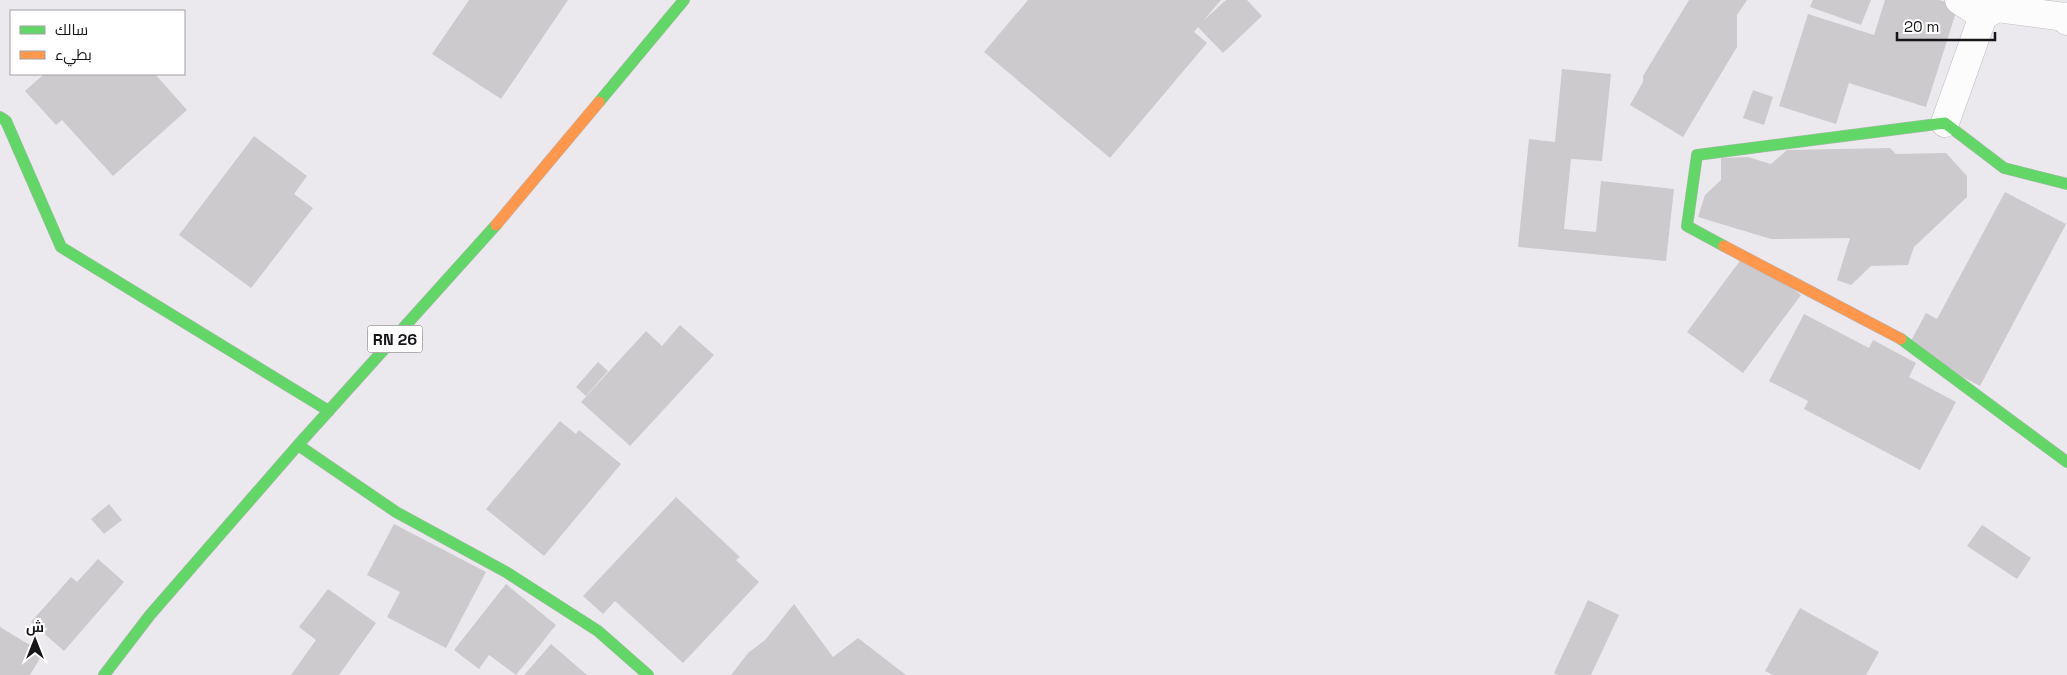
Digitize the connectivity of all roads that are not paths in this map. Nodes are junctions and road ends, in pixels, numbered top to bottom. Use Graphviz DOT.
graph roads {
  1 [pos="684,0"];
  2 [pos="1959,0"];
  3 [pos="1993,8"];
  4 [pos="2066,18"];
  5 [pos="0,117"];
  6 [pos="1945,123"];
  7 [pos="2067,184"];
  8 [pos="329,411"];
  9 [pos="298,445"];
  10 [pos="2067,462"];
  11 [pos="104,675"];
  12 [pos="648,675"];
  1 -- 8 [label="street, RN 26"];
  2 -- 3 [label="street"];
  3 -- 4 [label="street"];
  3 -- 6 [label="street"];
  5 -- 8 [label="street"];
  6 -- 7 [label="street"];
  6 -- 10 [label="street"];
  8 -- 9 [label="street, RN 26"];
  9 -- 11 [label="street, RN 26"];
  9 -- 12 [label="street"];
}
